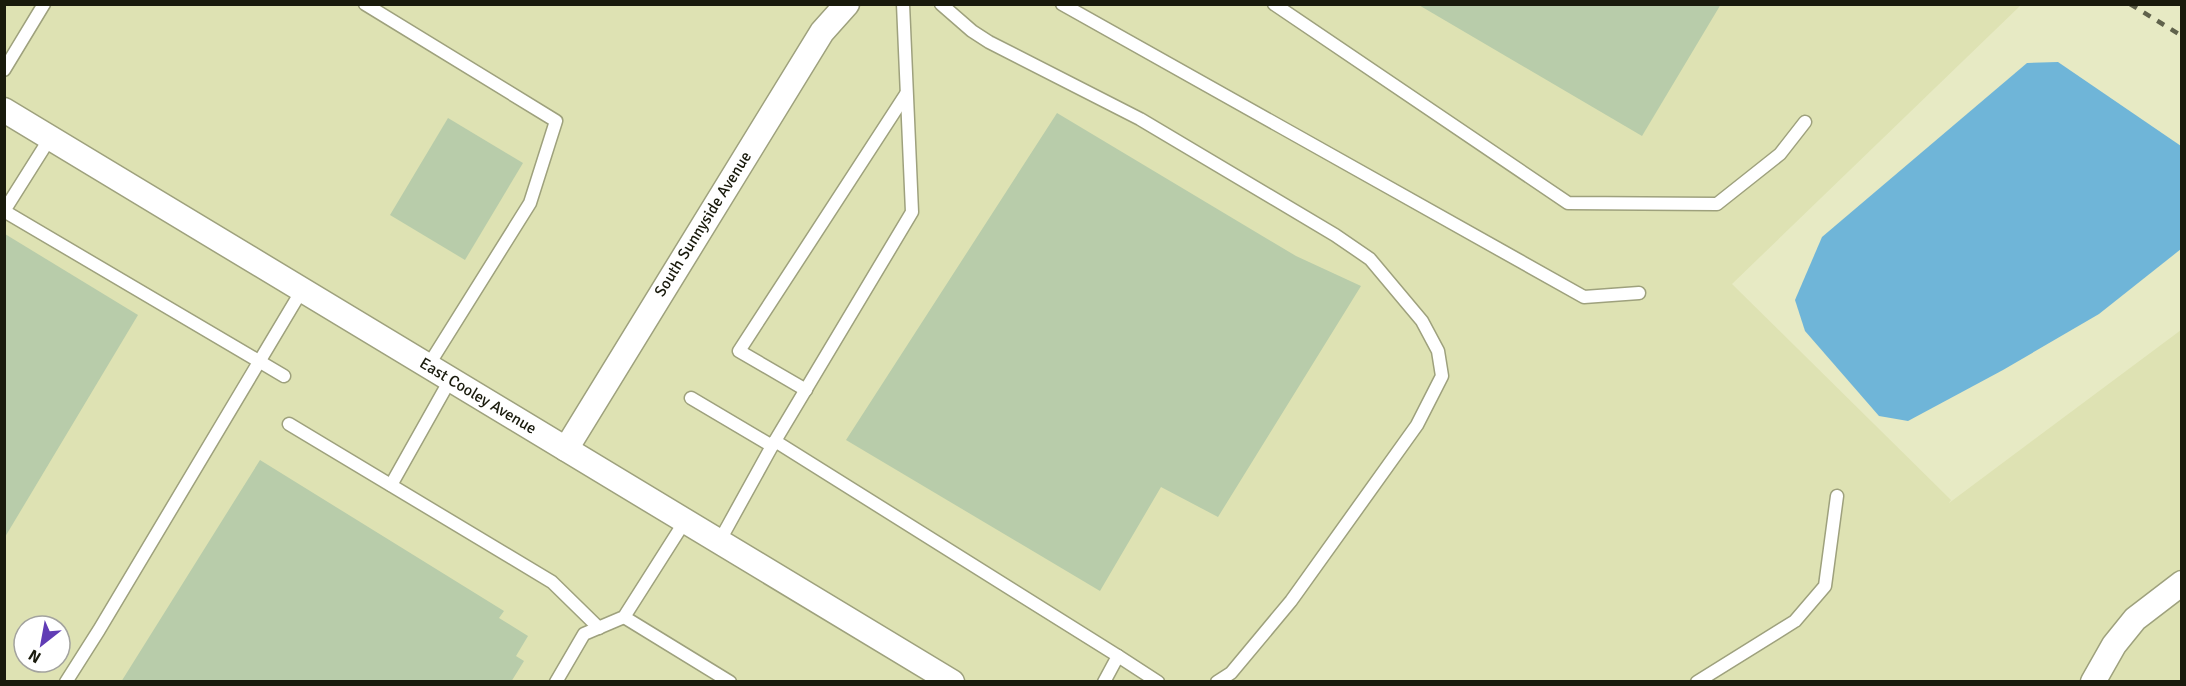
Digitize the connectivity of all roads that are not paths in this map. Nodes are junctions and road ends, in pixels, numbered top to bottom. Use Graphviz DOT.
graph roads {
  1 [pos="44,4"];
  2 [pos="365,4"];
  3 [pos="847,4"];
  4 [pos="903,4"];
  5 [pos="941,4"];
  6 [pos="1062,4"];
  7 [pos="1274,4"];
  8 [pos="4,70"];
  9 [pos="906,94"];
  10 [pos="4,110"];
  11 [pos="1806,122"];
  12 [pos="50,138"];
  13 [pos="302,290"];
  14 [pos="1639,293"];
  15 [pos="260,361"];
  16 [pos="428,366"];
  17 [pos="284,376"];
  18 [pos="450,380"];
  19 [pos="806,390"];
  20 [pos="691,398"];
  21 [pos="290,424"];
  22 [pos="773,444"];
  23 [pos="566,449"];
  24 [pos="391,485"];
  25 [pos="1837,496"];
  26 [pos="686,521"];
  27 [pos="719,542"];
  28 [pos="2181,583"];
  29 [pos="624,617"];
  30 [pos="599,628"];
  31 [pos="1118,656"];
  32 [pos="66,681"];
  33 [pos="556,681"];
  34 [pos="730,681"];
  35 [pos="952,681"];
  36 [pos="1104,681"];
  37 [pos="1158,681"];
  38 [pos="1217,681"];
  39 [pos="1697,681"];
  40 [pos="2093,681"];
  1 -- 8 [label="lane"];
  2 -- 16 [label="lane"];
  3 -- 23 [label="street, South Sunnyside Avenue"];
  4 -- 9 [label="lane"];
  5 -- 38 [label="lane"];
  6 -- 14 [label="lane"];
  7 -- 11 [label="lane"];
  9 -- 19 [label="lane"];
  9 -- 19 [label="lane"];
  10 -- 12 [label="street, East Cooley Avenue"];
  12 -- 13 [label="street, East Cooley Avenue"];
  12 -- 15 [label="lane"];
  13 -- 15 [label="lane"];
  13 -- 16 [label="street, East Cooley Avenue"];
  15 -- 17 [label="lane"];
  15 -- 32 [label="lane"];
  16 -- 18 [label="street, East Cooley Avenue"];
  18 -- 23 [label="street, East Cooley Avenue"];
  18 -- 24 [label="lane"];
  19 -- 22 [label="lane"];
  20 -- 22 [label="lane"];
  21 -- 24 [label="lane"];
  22 -- 27 [label="lane"];
  22 -- 31 [label="lane"];
  23 -- 26 [label="street, East Cooley Avenue"];
  24 -- 30 [label="lane"];
  25 -- 39 [label="lane"];
  26 -- 27 [label="street, East Cooley Avenue"];
  26 -- 29 [label="lane"];
  27 -- 35 [label="street, East Cooley Avenue"];
  28 -- 40 [label="street"];
  29 -- 30 [label="lane"];
  29 -- 34 [label="lane"];
  30 -- 33 [label="lane"];
  31 -- 36 [label="lane"];
  31 -- 37 [label="lane"];
}
